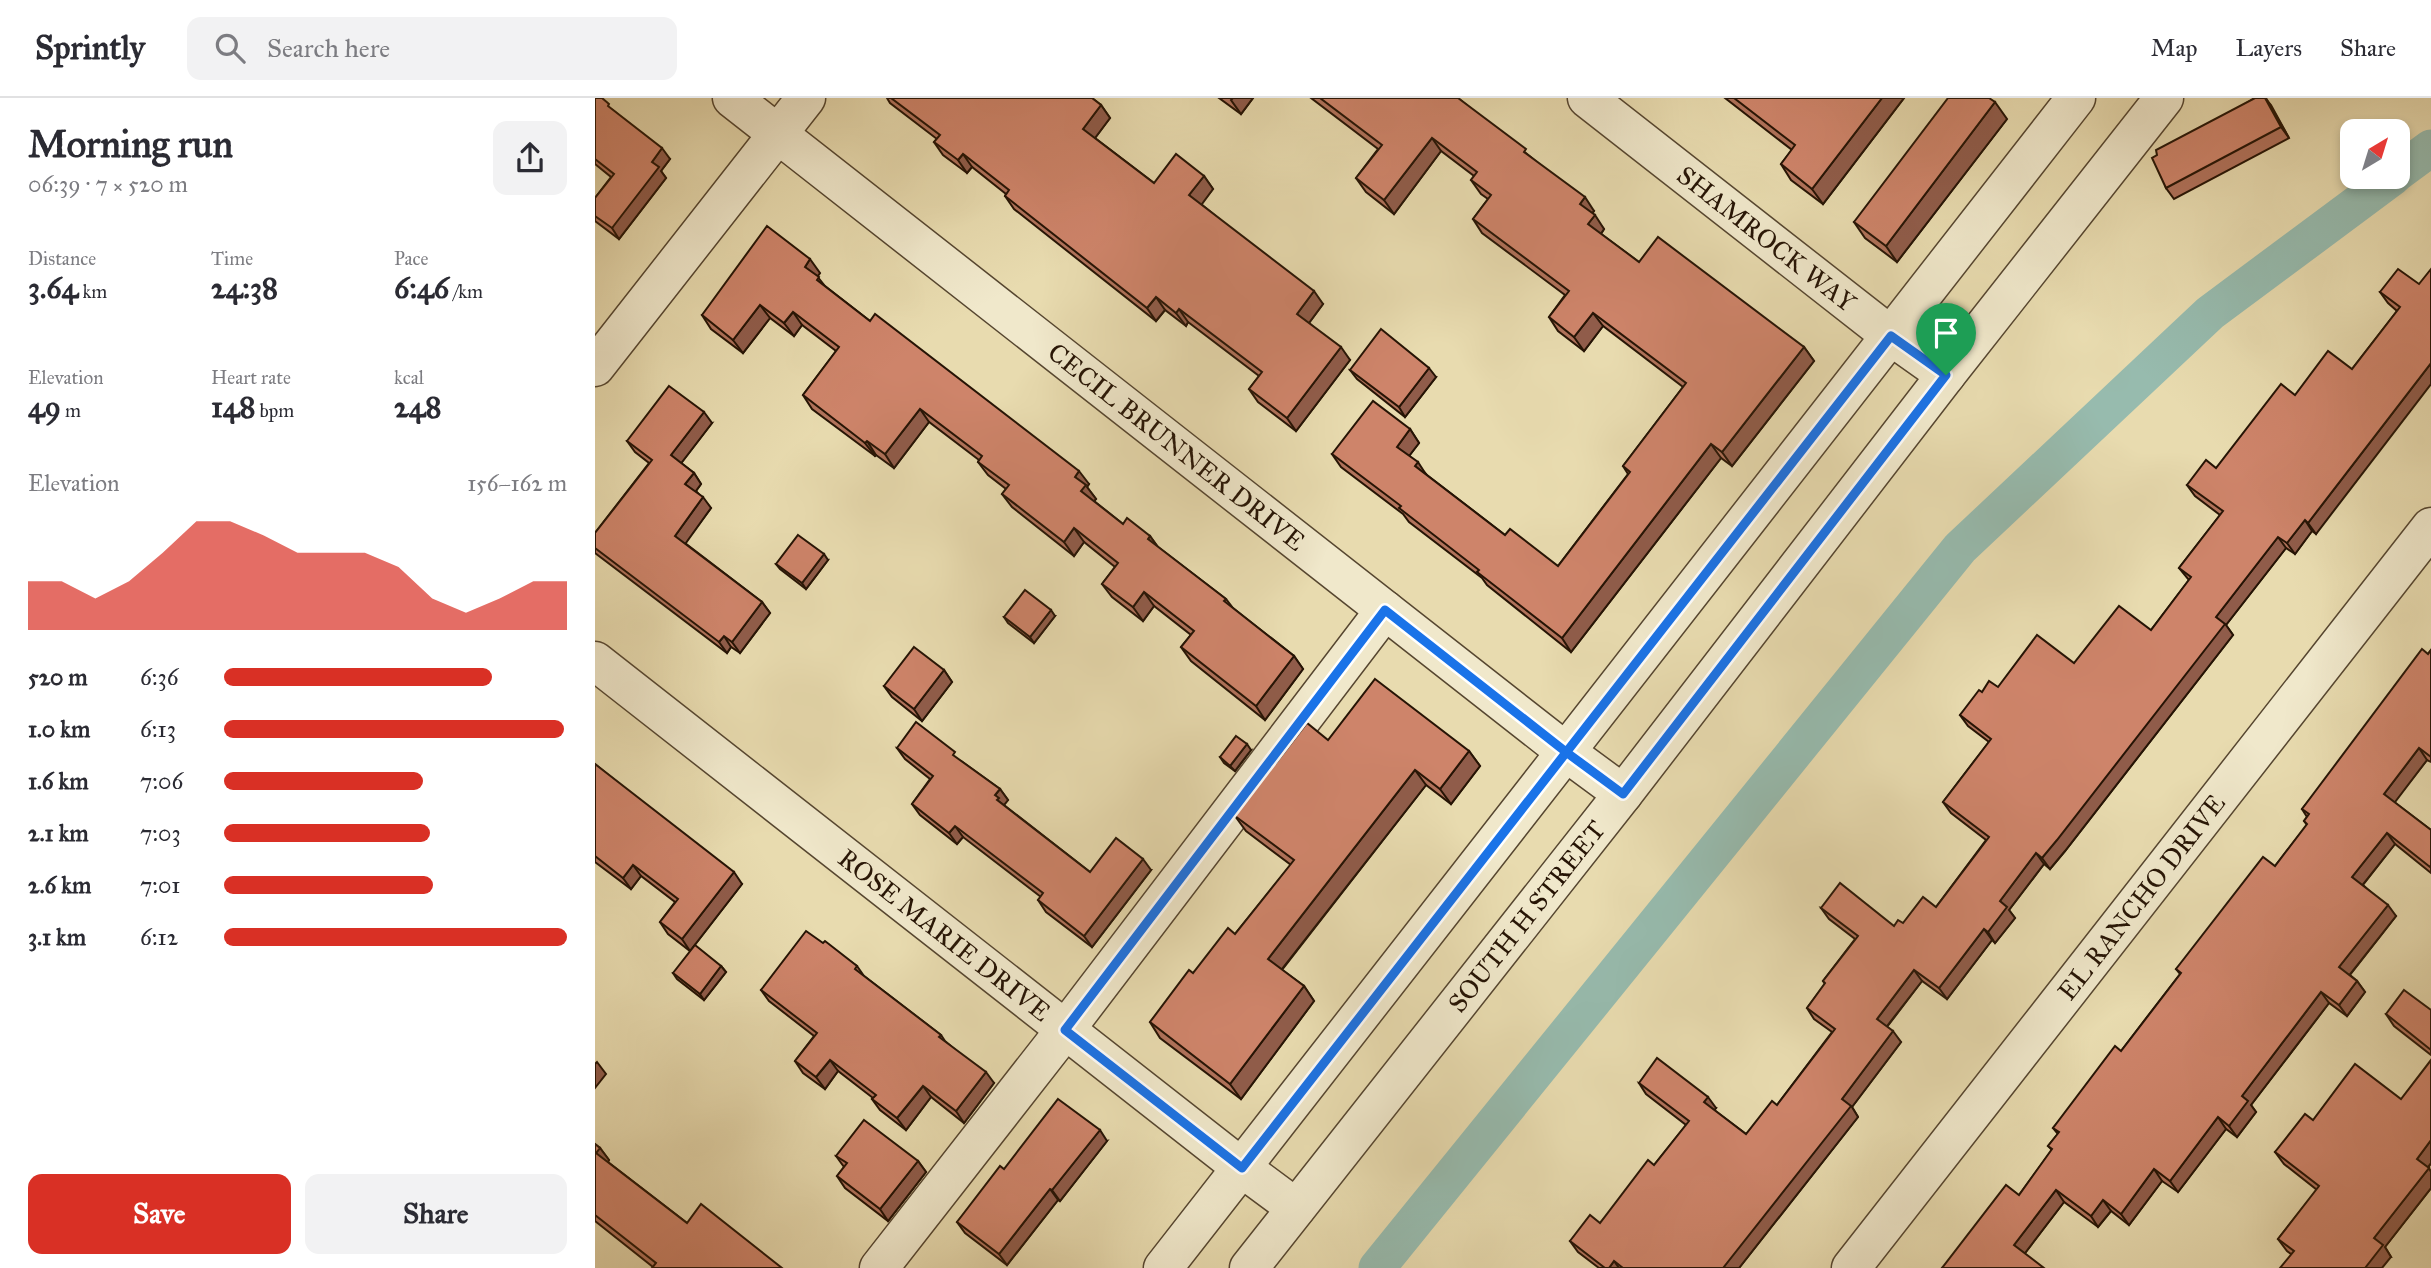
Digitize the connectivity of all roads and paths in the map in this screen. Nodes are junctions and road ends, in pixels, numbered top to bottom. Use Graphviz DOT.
graph roads {
  1 [pos="732,98"];
  2 [pos="806,98"];
  3 [pos="1587,98"];
  4 [pos="2075,98"];
  5 [pos="2164,98"];
  6 [pos="778,134"];
  7 [pos="1891,336"];
  8 [pos="595,367"];
  9 [pos="1946,375"];
  10 [pos="2431,527"];
  11 [pos="1385,610"];
  12 [pos="595,661"];
  13 [pos="1566,752"];
  14 [pos="1623,794"];
  15 [pos="1065,1030"];
  16 [pos="1242,1168"];
  17 [pos="1296,1208"];
  18 [pos="879,1268"];
  19 [pos="1163,1268"];
  20 [pos="1249,1268"];
  21 [pos="1851,1268"];
  1 -- 6 [label="street, CECIL BRUNNER DRIVE"];
  2 -- 6 [label="street"];
  3 -- 7 [label="street, SHAMROCK WAY"];
  4 -- 7 [label="street"];
  5 -- 9 [label="street, SOUTH H STREET"];
  6 -- 8 [label="street"];
  6 -- 11 [label="street, CECIL BRUNNER DRIVE"];
  7 -- 9 [label="street, SHAMROCK WAY"];
  7 -- 13 [label="street"];
  9 -- 14 [label="street, SOUTH H STREET"];
  10 -- 21 [label="street, EL RANCHO DRIVE"];
  11 -- 13 [label="street, CECIL BRUNNER DRIVE"];
  11 -- 15 [label="street"];
  12 -- 15 [label="street, ROSE MARIE DRIVE"];
  13 -- 14 [label="street, CECIL BRUNNER DRIVE"];
  13 -- 16 [label="street"];
  14 -- 17 [label="street, SOUTH H STREET"];
  15 -- 16 [label="street, ROSE MARIE DRIVE"];
  15 -- 18 [label="street"];
  16 -- 17 [label="street, ROSE MARIE DRIVE"];
  16 -- 19 [label="street"];
  17 -- 20 [label="street, SOUTH H STREET"];
}
